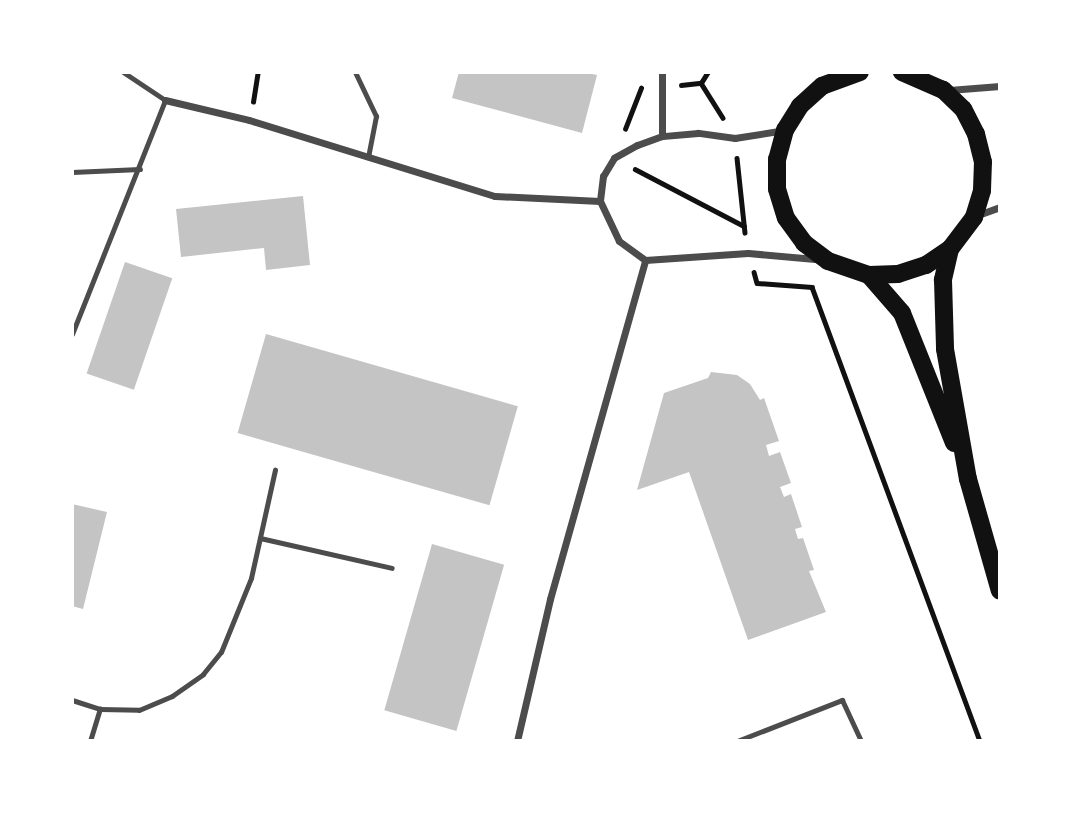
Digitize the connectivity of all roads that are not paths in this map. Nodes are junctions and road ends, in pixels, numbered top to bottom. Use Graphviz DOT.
graph roads {
  1 [pos="123,72"];
  2 [pos="355,72"];
  3 [pos="662,72"];
  4 [pos="860,72"];
  5 [pos="904,72"];
  6 [pos="824,79"];
  7 [pos="1000,86"];
  8 [pos="943,90"];
  9 [pos="165,100"];
  10 [pos="785,130"];
  11 [pos="662,136"];
  12 [pos="368,157"];
  13 [pos="140,169"];
  14 [pos="72,173"];
  15 [pos="600,201"];
  16 [pos="1000,207"];
  17 [pos="974,217"];
  18 [pos="950,249"];
  19 [pos="645,260"];
  20 [pos="828,261"];
  21 [pos="869,275"];
  22 [pos="72,334"];
  23 [pos="275,470"];
  24 [pos="968,479"];
  25 [pos="260,538"];
  26 [pos="392,568"];
  27 [pos="1000,591"];
  28 [pos="72,700"];
  29 [pos="100,709"];
  30 [pos="90,741"];
  31 [pos="517,741"];
  32 [pos="737,741"];
  33 [pos="861,741"];
  1 -- 9 [label="lane"];
  2 -- 12 [label="lane"];
  3 -- 11 [label="street"];
  4 -- 6 [label="main road"];
  5 -- 8 [label="main road"];
  6 -- 10 [label="main road"];
  7 -- 8 [label="street"];
  8 -- 17 [label="main road"];
  9 -- 12 [label="street"];
  9 -- 13 [label="lane"];
  10 -- 11 [label="street"];
  10 -- 20 [label="main road"];
  11 -- 15 [label="street"];
  12 -- 15 [label="street"];
  13 -- 14 [label="lane"];
  13 -- 22 [label="lane"];
  15 -- 19 [label="street"];
  16 -- 17 [label="street"];
  17 -- 18 [label="main road"];
  18 -- 21 [label="main road"];
  18 -- 24 [label="main road"];
  19 -- 20 [label="street"];
  19 -- 31 [label="street"];
  20 -- 21 [label="main road"];
  21 -- 24 [label="main road"];
  23 -- 25 [label="lane"];
  24 -- 27 [label="main road"];
  25 -- 26 [label="lane"];
  25 -- 29 [label="lane"];
  28 -- 29 [label="lane"];
  29 -- 30 [label="lane"];
  32 -- 33 [label="lane"];
}
